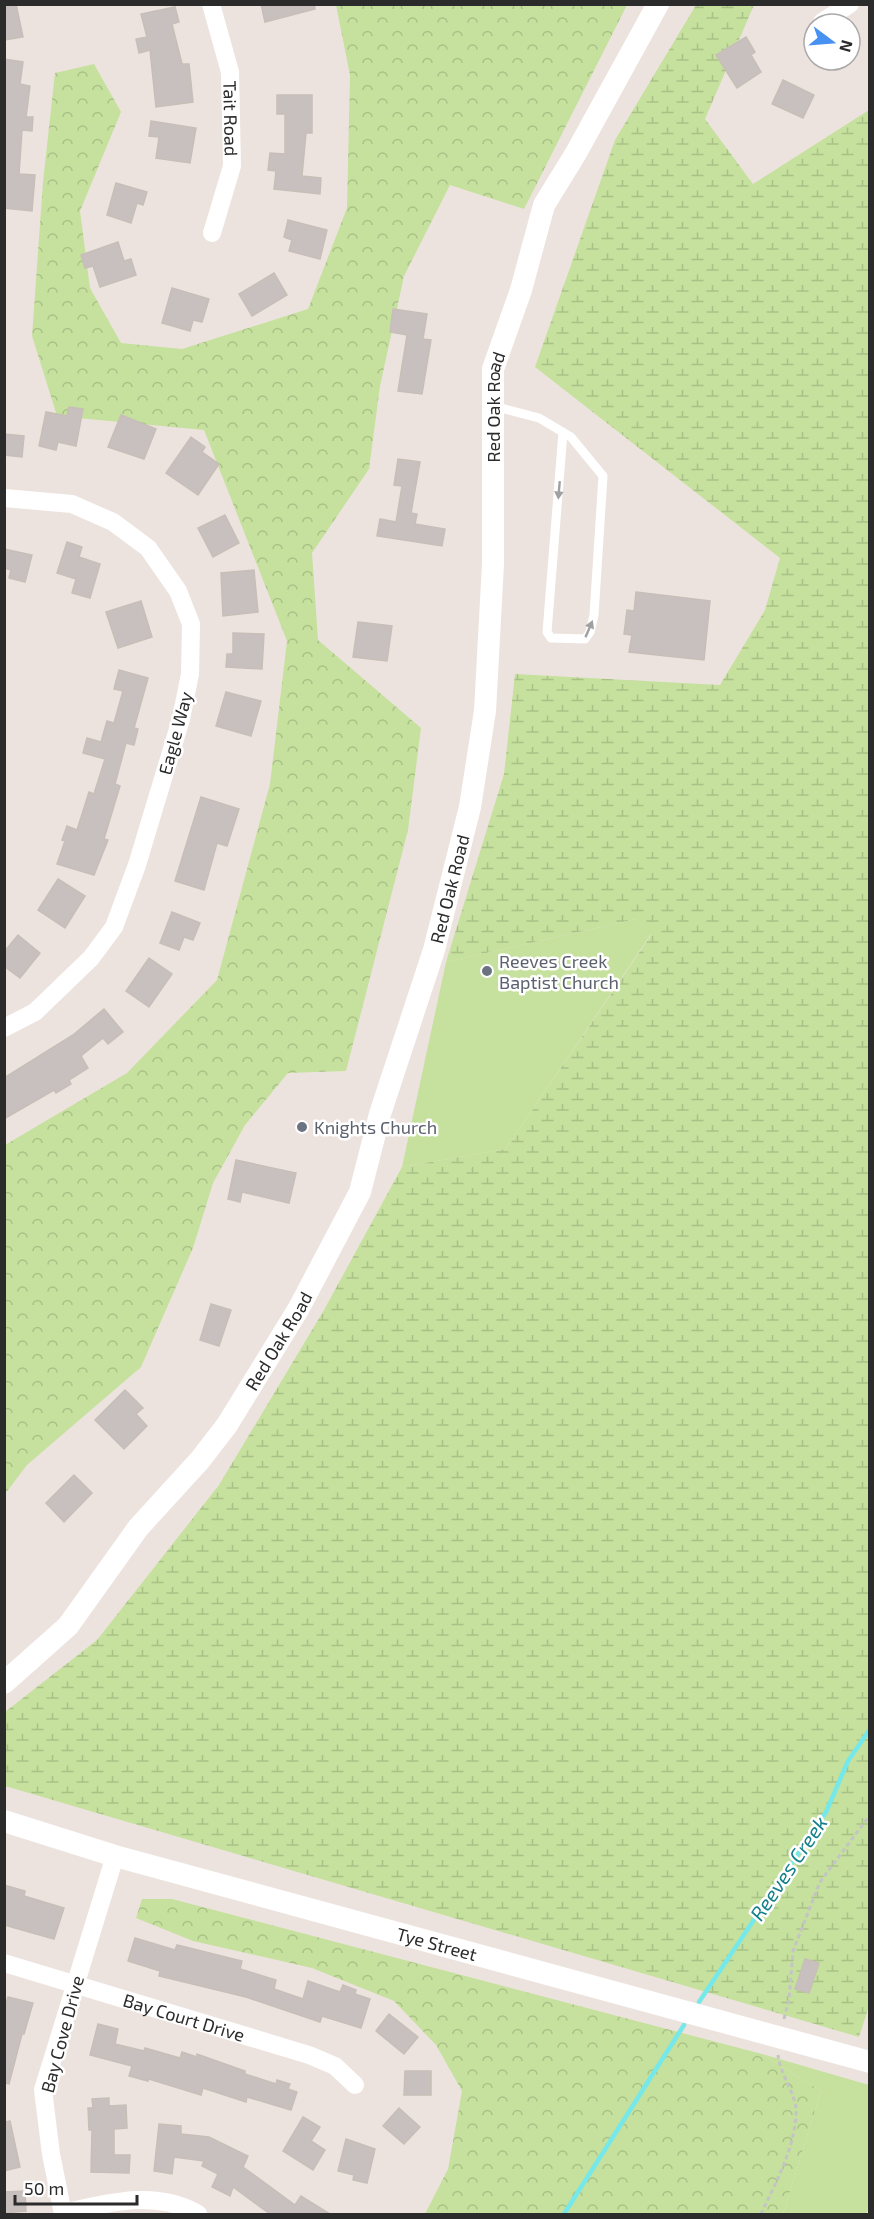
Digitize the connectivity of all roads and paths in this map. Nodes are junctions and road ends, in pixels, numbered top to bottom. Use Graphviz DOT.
graph roads {
  1 [pos="211,4"];
  2 [pos="658,4"];
  3 [pos="212,233"];
  4 [pos="493,406"];
  5 [pos="563,432"];
  6 [pos="4,498"];
  7 [pos="4,1028"];
  8 [pos="4,1683"];
  9 [pos="870,1815"];
  10 [pos="4,1821"];
  11 [pos="115,1856"];
  12 [pos="4,1962"];
  13 [pos="75,1984"];
  14 [pos="783,2022"];
  15 [pos="777,2049"];
  16 [pos="870,2062"];
  17 [pos="355,2085"];
  18 [pos="63,2214"];
  19 [pos="198,2214"];
  20 [pos="761,2214"];
  1 -- 3 [label="street, Tait Road"];
  2 -- 4 [label="street, Red Oak Road"];
  4 -- 5 [label="lane"];
  4 -- 8 [label="street, Red Oak Road"];
  5 -- 5 [label="lane, one-way"];
  6 -- 7 [label="street, Eagle Way"];
  9 -- 14 [label="path"];
  10 -- 11 [label="street, Tye Street"];
  11 -- 13 [label="street, Bay Cove Drive"];
  11 -- 16 [label="street, Tye Street"];
  12 -- 13 [label="street, Bay Court Drive"];
  13 -- 17 [label="street, Bay Court Drive"];
  13 -- 18 [label="street, Bay Cove Drive"];
  15 -- 20 [label="path"];
  18 -- 19 [label="street"];
}
